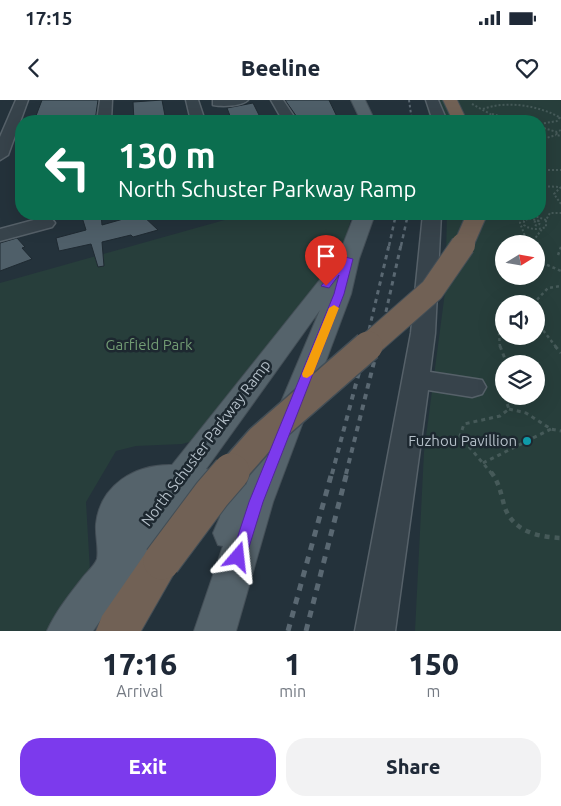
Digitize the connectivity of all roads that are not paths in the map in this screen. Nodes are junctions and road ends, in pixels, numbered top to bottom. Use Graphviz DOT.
graph roads {
  1 [pos="22,100"];
  2 [pos="106,100"];
  3 [pos="192,100"];
  4 [pos="242,100"];
  5 [pos="278,100"];
  6 [pos="358,100"];
  7 [pos="432,100"];
  8 [pos="450,100"];
  9 [pos="218,102"];
  10 [pos="16,115"];
  11 [pos="105,115"];
  12 [pos="196,115"];
  13 [pos="287,115"];
  14 [pos="365,115"];
  15 [pos="438,115"];
  16 [pos="457,115"];
  17 [pos="15,118"];
  18 [pos="0,155"];
  19 [pos="363,220"];
  20 [pos="432,220"];
  21 [pos="474,220"];
  22 [pos="45,222"];
  23 [pos="0,235"];
  24 [pos="348,259"];
  25 [pos="416,379"];
  26 [pos="472,387"];
  27 [pos="178,480"];
  28 [pos="68,631"];
  29 [pos="117,631"];
  30 [pos="197,631"];
  31 [pos="215,631"];
  32 [pos="375,631"];
  1 -- 10 [label="street"];
  2 -- 11 [label="street"];
  3 -- 12 [label="street"];
  4 -- 9 [label="street"];
  5 -- 13 [label="street"];
  6 -- 14 [label="main road"];
  7 -- 15 [label="street"];
  8 -- 16 [label="highway"];
  17 -- 18 [label="street"];
  19 -- 24 [label="main road"];
  20 -- 25 [label="street"];
  21 -- 29 [label="highway, bridge"];
  22 -- 23 [label="street"];
  24 -- 27 [label="main road, North Schuster Parkway Ramp"];
  24 -- 31 [label="main road"];
  25 -- 26 [label="street"];
  25 -- 32 [label="street"];
  27 -- 28 [label="main road"];
  27 -- 30 [label="main road"];
}
